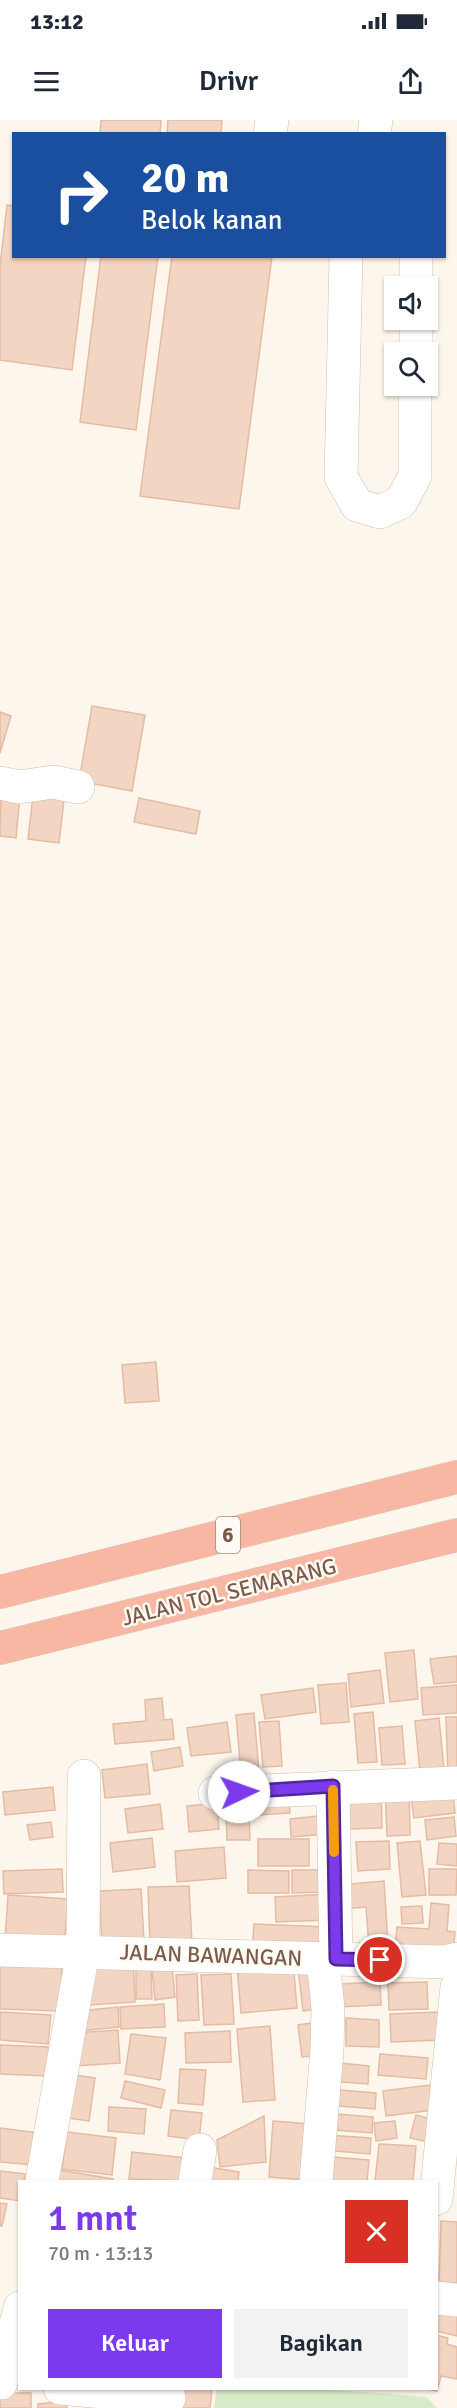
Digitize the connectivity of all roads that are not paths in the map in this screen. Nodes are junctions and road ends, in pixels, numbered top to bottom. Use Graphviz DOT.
graph roads {
  1 [pos="346,258"];
  2 [pos="416,258"];
  3 [pos="416,276"];
  4 [pos="416,396"];
  5 [pos="0,783"];
  6 [pos="78,787"];
  7 [pos="457,1478"];
  8 [pos="457,1535"];
  9 [pos="0,1592"];
  10 [pos="0,1648"];
  11 [pos="84,1776"];
  12 [pos="457,1783"];
  13 [pos="333,1786"];
  14 [pos="215,1793"];
  15 [pos="0,1950"];
  16 [pos="83,1952"];
  17 [pos="330,1959"];
  18 [pos="457,1959"];
  19 [pos="457,1987"];
  20 [pos="452,2094"];
  21 [pos="42,2180"];
  22 [pos="316,2180"];
  23 [pos="438,2186"];
  24 [pos="438,2298"];
  25 [pos="457,2300"];
  26 [pos="18,2320"];
  27 [pos="7,2383"];
  28 [pos="82,2390"];
  29 [pos="168,2398"];
  1 -- 4 [label="street"];
  2 -- 3 [label="street"];
  5 -- 6 [label="street"];
  7 -- 9 [label="highway, 6"];
  8 -- 10 [label="highway, JALAN TOL SEMARANG"];
  11 -- 16 [label="street"];
  12 -- 13 [label="street"];
  13 -- 14 [label="street"];
  13 -- 17 [label="street"];
  15 -- 16 [label="street, JALAN BAWANGAN"];
  16 -- 17 [label="street, JALAN BAWANGAN"];
  16 -- 21 [label="street"];
  17 -- 18 [label="street, JALAN BAWANGAN"];
  17 -- 22 [label="street"];
  19 -- 20 [label="street"];
  20 -- 23 [label="street"];
  24 -- 25 [label="street"];
  26 -- 27 [label="street"];
  28 -- 29 [label="street"];
}
